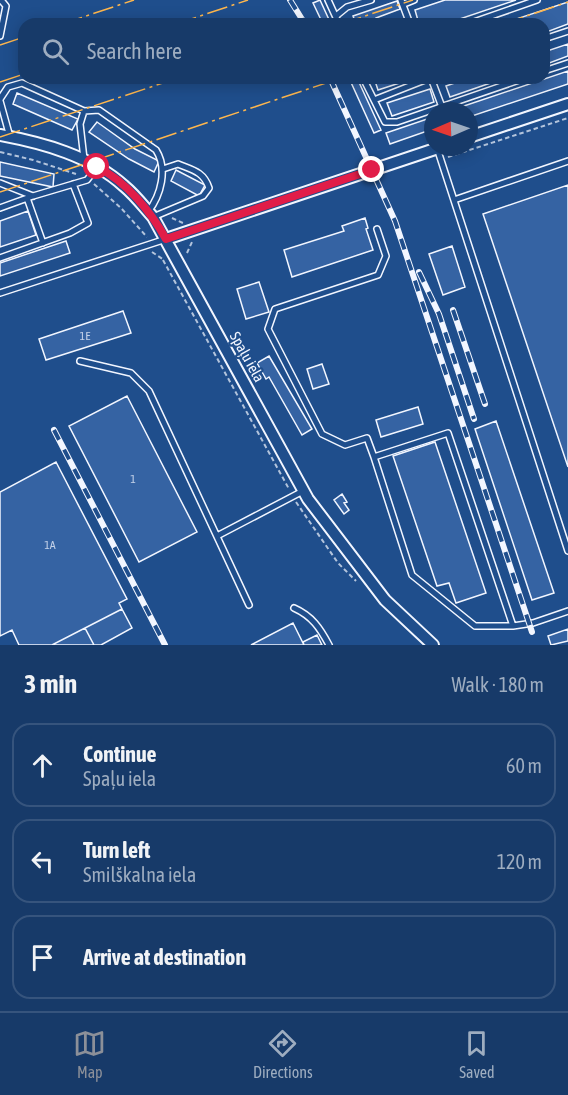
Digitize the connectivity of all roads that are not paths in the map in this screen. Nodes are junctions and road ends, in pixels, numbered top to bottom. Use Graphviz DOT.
graph roads {
  1 [pos="1,0"];
  2 [pos="328,0"];
  3 [pos="371,0"];
  4 [pos="414,0"];
  5 [pos="537,0"];
  6 [pos="402,2"];
  7 [pos="336,16"];
  8 [pos="408,18"];
  9 [pos="485,18"];
  10 [pos="568,31"];
  11 [pos="0,36"];
  12 [pos="550,37"];
  13 [pos="568,63"];
  14 [pos="550,69"];
  15 [pos="18,84"];
  16 [pos="24,84"];
  17 [pos="366,84"];
  18 [pos="415,84"];
  19 [pos="433,84"];
  20 [pos="508,84"];
  21 [pos="0,100"];
  22 [pos="374,100"];
  23 [pos="440,102"];
  24 [pos="456,102"];
  25 [pos="568,104"];
  26 [pos="84,111"];
  27 [pos="424,113"];
  28 [pos="478,135"];
  29 [pos="5,136"];
  30 [pos="424,153"];
  31 [pos="441,156"];
  32 [pos="84,160"];
  33 [pos="568,161"];
  34 [pos="97,167"];
  35 [pos="164,170"];
  36 [pos="0,183"];
  37 [pos="73,184"];
  38 [pos="30,197"];
  39 [pos="454,200"];
  40 [pos="0,208"];
  41 [pos="150,214"];
  42 [pos="377,229"];
  43 [pos="166,239"];
  44 [pos="43,243"];
  45 [pos="0,258"];
  46 [pos="0,293"];
  47 [pos="80,361"];
  48 [pos="374,457"];
  49 [pos="303,491"];
  50 [pos="217,536"];
  51 [pos="568,551"];
  52 [pos="249,606"];
  53 [pos="294,608"];
  54 [pos="568,611"];
  55 [pos="513,626"];
  56 [pos="329,645"];
  57 [pos="433,645"];
  1 -- 11 [label="lane"];
  2 -- 7 [label="lane"];
  3 -- 7 [label="lane"];
  4 -- 6 [label="lane"];
  5 -- 9 [label="lane"];
  6 -- 8 [label="lane"];
  10 -- 12 [label="lane"];
  13 -- 14 [label="lane"];
  15 -- 21 [label="lane"];
  16 -- 26 [label="lane"];
  17 -- 22 [label="lane"];
  18 -- 22 [label="lane"];
  19 -- 23 [label="lane"];
  20 -- 24 [label="lane"];
  21 -- 29 [label="lane"];
  22 -- 27 [label="lane"];
  25 -- 28 [label="street"];
  26 -- 32 [label="lane"];
  26 -- 35 [label="lane"];
  29 -- 32 [label="street, Spaļu iela"];
  30 -- 43 [label="street"];
  31 -- 39 [label="lane"];
  32 -- 34 [label="street, Spaļu iela"];
  33 -- 39 [label="lane"];
  34 -- 37 [label="lane"];
  34 -- 41 [label="street, Spaļu iela"];
  35 -- 41 [label="lane"];
  35 -- 41 [label="lane"];
  36 -- 38 [label="lane"];
  37 -- 38 [label="lane"];
  37 -- 44 [label="lane"];
  38 -- 40 [label="lane"];
  38 -- 44 [label="lane"];
  39 -- 51 [label="lane"];
  41 -- 43 [label="street, Spaļu iela"];
  42 -- 48 [label="lane"];
  43 -- 46 [label="lane"];
  43 -- 49 [label="street, Spaļu iela"];
  44 -- 45 [label="lane"];
  47 -- 50 [label="lane"];
  48 -- 55 [label="lane"];
  48 -- 55 [label="lane"];
  49 -- 50 [label="lane"];
  49 -- 57 [label="street, Spaļu iela"];
  50 -- 52 [label="lane"];
  53 -- 56 [label="lane"];
  54 -- 55 [label="lane"];
}
